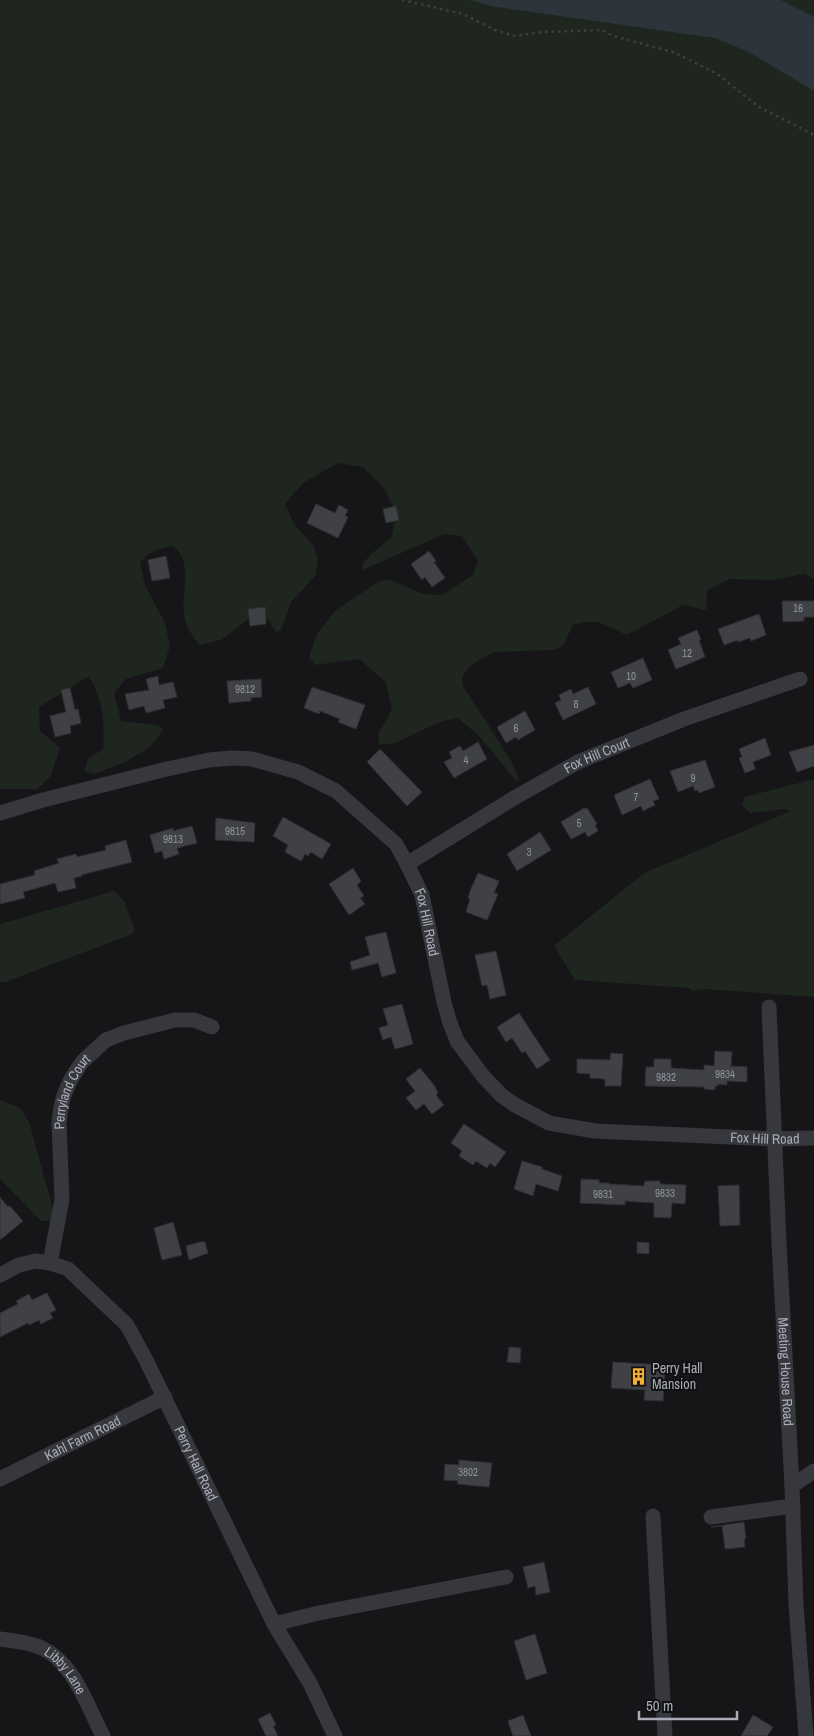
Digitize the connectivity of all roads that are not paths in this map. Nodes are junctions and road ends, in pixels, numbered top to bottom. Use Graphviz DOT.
graph roads {
  1 [pos="800,679"];
  2 [pos="0,813"];
  3 [pos="407,864"];
  4 [pos="769,1008"];
  5 [pos="212,1026"];
  6 [pos="814,1138"];
  7 [pos="774,1139"];
  8 [pos="50,1263"];
  9 [pos="0,1275"];
  10 [pos="165,1397"];
  11 [pos="814,1470"];
  12 [pos="0,1479"];
  13 [pos="792,1486"];
  14 [pos="793,1506"];
  15 [pos="653,1516"];
  16 [pos="711,1517"];
  17 [pos="506,1577"];
  18 [pos="274,1624"];
  19 [pos="0,1639"];
  20 [pos="103,1736"];
  21 [pos="335,1736"];
  22 [pos="665,1736"];
  23 [pos="806,1736"];
  1 -- 3 [label="street, Fox Hill Court"];
  2 -- 3 [label="street, Fox Hill Road"];
  3 -- 7 [label="street, Fox Hill Road"];
  4 -- 7 [label="street, Meeting House Road"];
  5 -- 8 [label="street, Perryland Court"];
  6 -- 7 [label="street, Fox Hill Road"];
  7 -- 13 [label="street, Meeting House Road"];
  8 -- 9 [label="street, Perry Hall Road"];
  8 -- 10 [label="street, Perry Hall Road"];
  10 -- 12 [label="street, Kahl Farm Road"];
  10 -- 18 [label="street, Perry Hall Road"];
  11 -- 13 [label="street"];
  13 -- 14 [label="street, Meeting House Road"];
  14 -- 16 [label="street"];
  14 -- 23 [label="street, Meeting House Road"];
  15 -- 22 [label="street"];
  17 -- 18 [label="street"];
  18 -- 21 [label="street, Perry Hall Road"];
  19 -- 20 [label="street, Libby Lane"];
}
